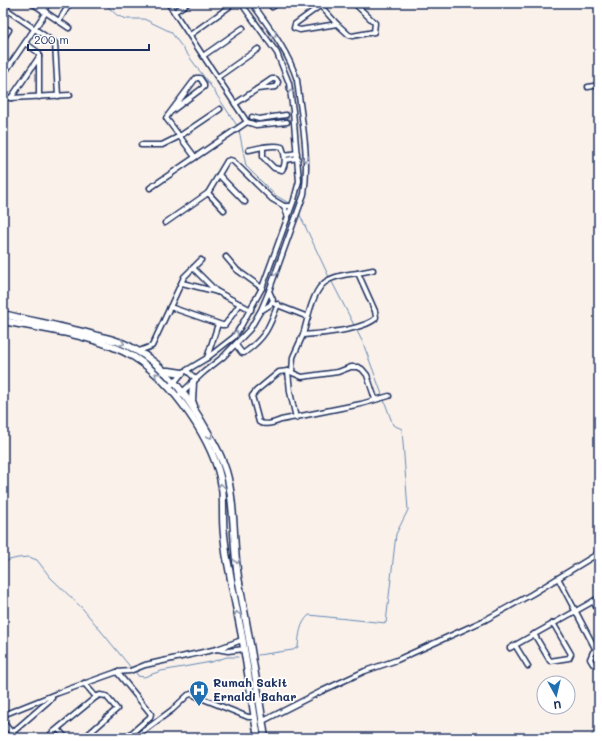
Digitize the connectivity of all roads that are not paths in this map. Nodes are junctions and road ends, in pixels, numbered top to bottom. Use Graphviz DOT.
graph roads {
  1 [pos="32,3"];
  2 [pos="49,3"];
  3 [pos="70,3"];
  4 [pos="168,3"];
  5 [pos="188,3"];
  6 [pos="241,3"];
  7 [pos="252,3"];
  8 [pos="278,3"];
  9 [pos="324,3"];
  10 [pos="354,3"];
  11 [pos="319,5"];
  12 [pos="3,7"];
  13 [pos="229,7"];
  14 [pos="272,7"];
  15 [pos="45,11"];
  16 [pos="174,12"];
  17 [pos="59,21"];
  18 [pos="337,24"];
  19 [pos="3,27"];
  20 [pos="69,28"];
  21 [pos="243,28"];
  22 [pos="34,29"];
  23 [pos="190,35"];
  24 [pos="3,39"];
  25 [pos="25,43"];
  26 [pos="258,49"];
  27 [pos="39,56"];
  28 [pos="203,56"];
  29 [pos="3,75"];
  30 [pos="218,78"];
  31 [pos="599,85"];
  32 [pos="588,87"];
  33 [pos="257,89"];
  34 [pos="70,95"];
  35 [pos="58,96"];
  36 [pos="3,97"];
  37 [pos="39,97"];
  38 [pos="11,98"];
  39 [pos="236,104"];
  40 [pos="220,109"];
  41 [pos="172,111"];
  42 [pos="294,111"];
  43 [pos="286,115"];
  44 [pos="252,117"];
  45 [pos="259,119"];
  46 [pos="247,122"];
  47 [pos="287,122"];
  48 [pos="295,123"];
  49 [pos="260,125"];
  50 [pos="180,136"];
  51 [pos="141,145"];
  52 [pos="263,147"];
  53 [pos="249,150"];
  54 [pos="297,153"];
  55 [pos="285,155"];
  56 [pos="195,157"];
  57 [pos="298,158"];
  58 [pos="286,160"];
  59 [pos="219,175"];
  60 [pos="150,188"];
  61 [pos="208,193"];
  62 [pos="245,202"];
  63 [pos="284,206"];
  64 [pos="292,206"];
  65 [pos="224,210"];
  66 [pos="288,217"];
  67 [pos="165,223"];
  68 [pos="279,242"];
  69 [pos="286,245"];
  70 [pos="276,249"];
  71 [pos="283,253"];
  72 [pos="226,257"];
  73 [pos="201,260"];
  74 [pos="193,268"];
  75 [pos="373,270"];
  76 [pos="358,273"];
  77 [pos="182,283"];
  78 [pos="262,288"];
  79 [pos="269,291"];
  80 [pos="218,292"];
  81 [pos="272,303"];
  82 [pos="240,304"];
  83 [pos="278,304"];
  84 [pos="170,306"];
  85 [pos="251,310"];
  86 [pos="261,310"];
  87 [pos="3,314"];
  88 [pos="308,316"];
  89 [pos="3,321"];
  90 [pos="218,324"];
  91 [pos="303,335"];
  92 [pos="236,345"];
  93 [pos="139,351"];
  94 [pos="207,358"];
  95 [pos="164,371"];
  96 [pos="290,371"];
  97 [pos="185,372"];
  98 [pos="194,380"];
  99 [pos="175,382"];
  100 [pos="169,386"];
  101 [pos="183,392"];
  102 [pos="177,396"];
  103 [pos="387,396"];
  104 [pos="377,399"];
  105 [pos="196,411"];
  106 [pos="296,418"];
  107 [pos="599,553"];
  108 [pos="558,578"];
  109 [pos="599,598"];
  110 [pos="593,601"];
  111 [pos="574,611"];
  112 [pos="599,612"];
  113 [pos="553,623"];
  114 [pos="534,634"];
  115 [pos="242,640"];
  116 [pos="515,645"];
  117 [pos="510,648"];
  118 [pos="217,649"];
  119 [pos="597,650"];
  120 [pos="244,651"];
  121 [pos="528,666"];
  122 [pos="599,666"];
  123 [pos="117,672"];
  124 [pos="84,684"];
  125 [pos="58,693"];
  126 [pos="96,697"];
  127 [pos="3,715"];
  128 [pos="255,717"];
  129 [pos="263,721"];
  130 [pos="3,722"];
  131 [pos="58,729"];
  132 [pos="12,733"];
  133 [pos="51,734"];
  134 [pos="6,738"];
  135 [pos="66,738"];
  136 [pos="84,738"];
  137 [pos="126,738"];
  138 [pos="134,738"];
  139 [pos="258,738"];
  140 [pos="265,738"];
  1 -- 15 [label="street"];
  2 -- 15 [label="street"];
  3 -- 17 [label="street"];
  4 -- 16 [label="street"];
  5 -- 16 [label="street"];
  42 -- 6 [label="street, one-way"];
  7 -- 69 [label="street, one-way"];
  8 -- 14 [label="street"];
  9 -- 11 [label="street"];
  10 -- 18 [label="street"];
  11 -- 18 [label="street"];
  11 -- 18 [label="street"];
  12 -- 22 [label="street"];
  13 -- 23 [label="street"];
  15 -- 17 [label="street"];
  15 -- 22 [label="street"];
  16 -- 23 [label="street"];
  17 -- 20 [label="street"];
  19 -- 24 [label="street"];
  21 -- 28 [label="street"];
  22 -- 25 [label="street"];
  22 -- 35 [label="street"];
  23 -- 28 [label="street"];
  25 -- 27 [label="street"];
  25 -- 29 [label="street"];
  26 -- 30 [label="street"];
  27 -- 37 [label="street"];
  27 -- 38 [label="street"];
  28 -- 30 [label="street"];
  30 -- 39 [label="street"];
  31 -- 32 [label="street"];
  33 -- 33 [label="street"];
  33 -- 39 [label="street"];
  34 -- 35 [label="street"];
  35 -- 37 [label="street"];
  36 -- 38 [label="street"];
  37 -- 38 [label="street"];
  39 -- 46 [label="street"];
  40 -- 50 [label="street"];
  41 -- 41 [label="street"];
  41 -- 50 [label="street"];
  42 -- 43 [label="street"];
  42 -- 48 [label="street"];
  43 -- 45 [label="street"];
  43 -- 47 [label="street"];
  44 -- 45 [label="street"];
  45 -- 49 [label="street"];
  46 -- 49 [label="street"];
  46 -- 56 [label="street"];
  47 -- 48 [label="street"];
  47 -- 49 [label="street"];
  48 -- 54 [label="street"];
  50 -- 51 [label="street"];
  50 -- 56 [label="street"];
  52 -- 53 [label="street"];
  52 -- 55 [label="street"];
  52 -- 58 [label="street"];
  54 -- 55 [label="street"];
  54 -- 57 [label="street"];
  55 -- 58 [label="street"];
  56 -- 60 [label="street"];
  57 -- 58 [label="street"];
  57 -- 64 [label="street"];
  59 -- 61 [label="street"];
  59 -- 62 [label="street"];
  59 -- 63 [label="street"];
  61 -- 65 [label="street"];
  61 -- 67 [label="street"];
  63 -- 64 [label="street"];
  63 -- 66 [label="street"];
  64 -- 66 [label="street"];
  66 -- 68 [label="street"];
  68 -- 69 [label="street"];
  68 -- 70 [label="street"];
  69 -- 71 [label="street"];
  70 -- 71 [label="street"];
  70 -- 78 [label="street"];
  71 -- 79 [label="street, one-way"];
  72 -- 78 [label="street"];
  73 -- 74 [label="street"];
  74 -- 77 [label="street"];
  74 -- 80 [label="street"];
  75 -- 76 [label="street"];
  76 -- 88 [label="street"];
  76 -- 91 [label="street"];
  77 -- 80 [label="street"];
  77 -- 84 [label="street"];
  78 -- 85 [label="street"];
  79 -- 81 [label="street"];
  79 -- 86 [label="street"];
  80 -- 82 [label="street"];
  81 -- 83 [label="street"];
  81 -- 86 [label="street"];
  82 -- 85 [label="street"];
  82 -- 90 [label="street"];
  83 -- 88 [label="street"];
  83 -- 92 [label="street"];
  84 -- 90 [label="street"];
  84 -- 93 [label="street"];
  94 -- 85 [label="street, one-way"];
  86 -- 92 [label="street"];
  87 -- 93 [label="highway, one-way"];
  88 -- 91 [label="street"];
  100 -- 89 [label="highway, one-way"];
  90 -- 94 [label="street"];
  91 -- 96 [label="street"];
  92 -- 98 [label="street"];
  93 -- 95 [label="highway"];
  94 -- 97 [label="street"];
  95 -- 97 [label="highway"];
  95 -- 99 [label="highway"];
  96 -- 104 [label="street"];
  96 -- 106 [label="street"];
  96 -- 106 [label="street"];
  97 -- 98 [label="street"];
  97 -- 99 [label="street"];
  98 -- 101 [label="street"];
  98 -- 105 [label="highway"];
  99 -- 100 [label="street"];
  99 -- 101 [label="highway"];
  100 -- 102 [label="highway"];
  101 -- 102 [label="street"];
  101 -- 105 [label="highway"];
  115 -- 102 [label="highway, one-way"];
  103 -- 104 [label="street"];
  104 -- 106 [label="street"];
  105 -- 129 [label="highway, one-way"];
  107 -- 108 [label="street"];
  108 -- 111 [label="street"];
  108 -- 129 [label="street"];
  109 -- 110 [label="street"];
  110 -- 111 [label="street"];
  110 -- 112 [label="street"];
  111 -- 113 [label="street"];
  111 -- 119 [label="street"];
  113 -- 114 [label="street"];
  113 -- 114 [label="street"];
  114 -- 116 [label="street"];
  115 -- 118 [label="street"];
  115 -- 120 [label="highway"];
  116 -- 117 [label="street"];
  116 -- 121 [label="street"];
  118 -- 120 [label="street"];
  118 -- 123 [label="street"];
  119 -- 122 [label="street"];
  120 -- 128 [label="highway"];
  123 -- 124 [label="street"];
  123 -- 137 [label="street"];
  124 -- 125 [label="street"];
  124 -- 126 [label="street"];
  125 -- 127 [label="street"];
  125 -- 132 [label="street"];
  126 -- 131 [label="street"];
  126 -- 136 [label="street"];
  128 -- 138 [label="street"];
  128 -- 139 [label="highway"];
  129 -- 140 [label="highway"];
  130 -- 132 [label="street"];
  131 -- 133 [label="street"];
  131 -- 135 [label="street"];
  132 -- 134 [label="street"];
}
